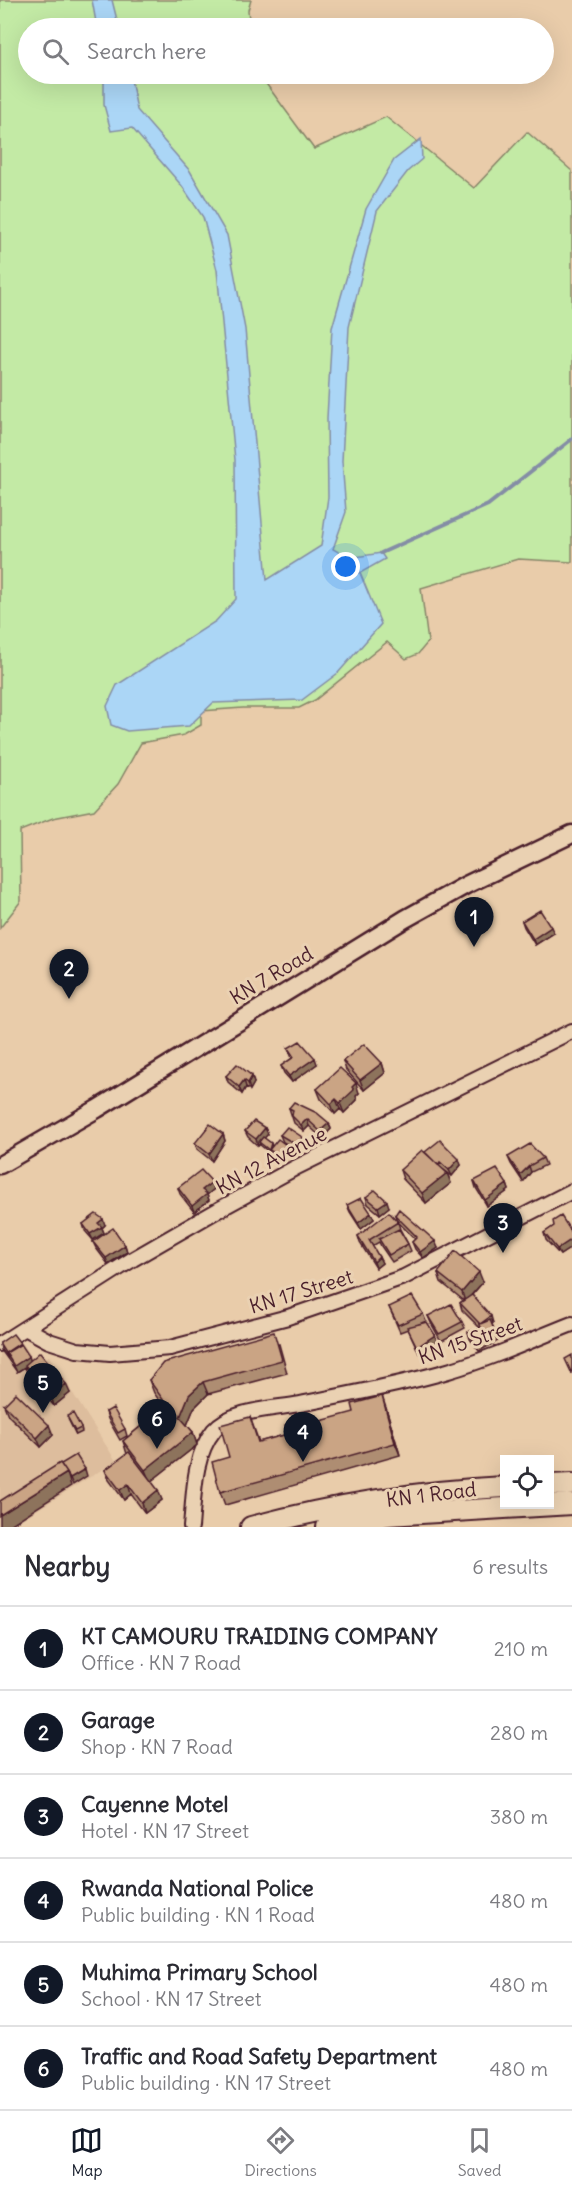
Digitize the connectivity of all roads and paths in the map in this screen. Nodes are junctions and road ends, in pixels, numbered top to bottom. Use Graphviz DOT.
graph roads {
  1 [pos="572,834"];
  2 [pos="572,1031"];
  3 [pos="0,1165"];
  4 [pos="572,1191"];
  5 [pos="572,1324"];
  6 [pos="27,1329"];
  7 [pos="0,1344"];
  8 [pos="572,1484"];
  9 [pos="554,1485"];
  10 [pos="500,1487"];
  11 [pos="572,1504"];
  12 [pos="350,1513"];
  13 [pos="191,1527"];
  14 [pos="251,1527"];
  15 [pos="327,1527"];
  1 -- 3 [label="main road, KN 7 Road"];
  2 -- 6 [label="street, KN 12 Avenue"];
  4 -- 6 [label="street, KN 17 Street"];
  5 -- 13 [label="street, KN 15 Street"];
  6 -- 7 [label="street, KN 12 Avenue"];
  8 -- 9 [label="highway"];
  10 -- 12 [label="highway, KN 1 Road"];
  11 -- 12 [label="highway, KN 1 Road"];
  12 -- 14 [label="highway, KN 1 Road"];
  12 -- 15 [label="highway, KN 1 Road"];
}
